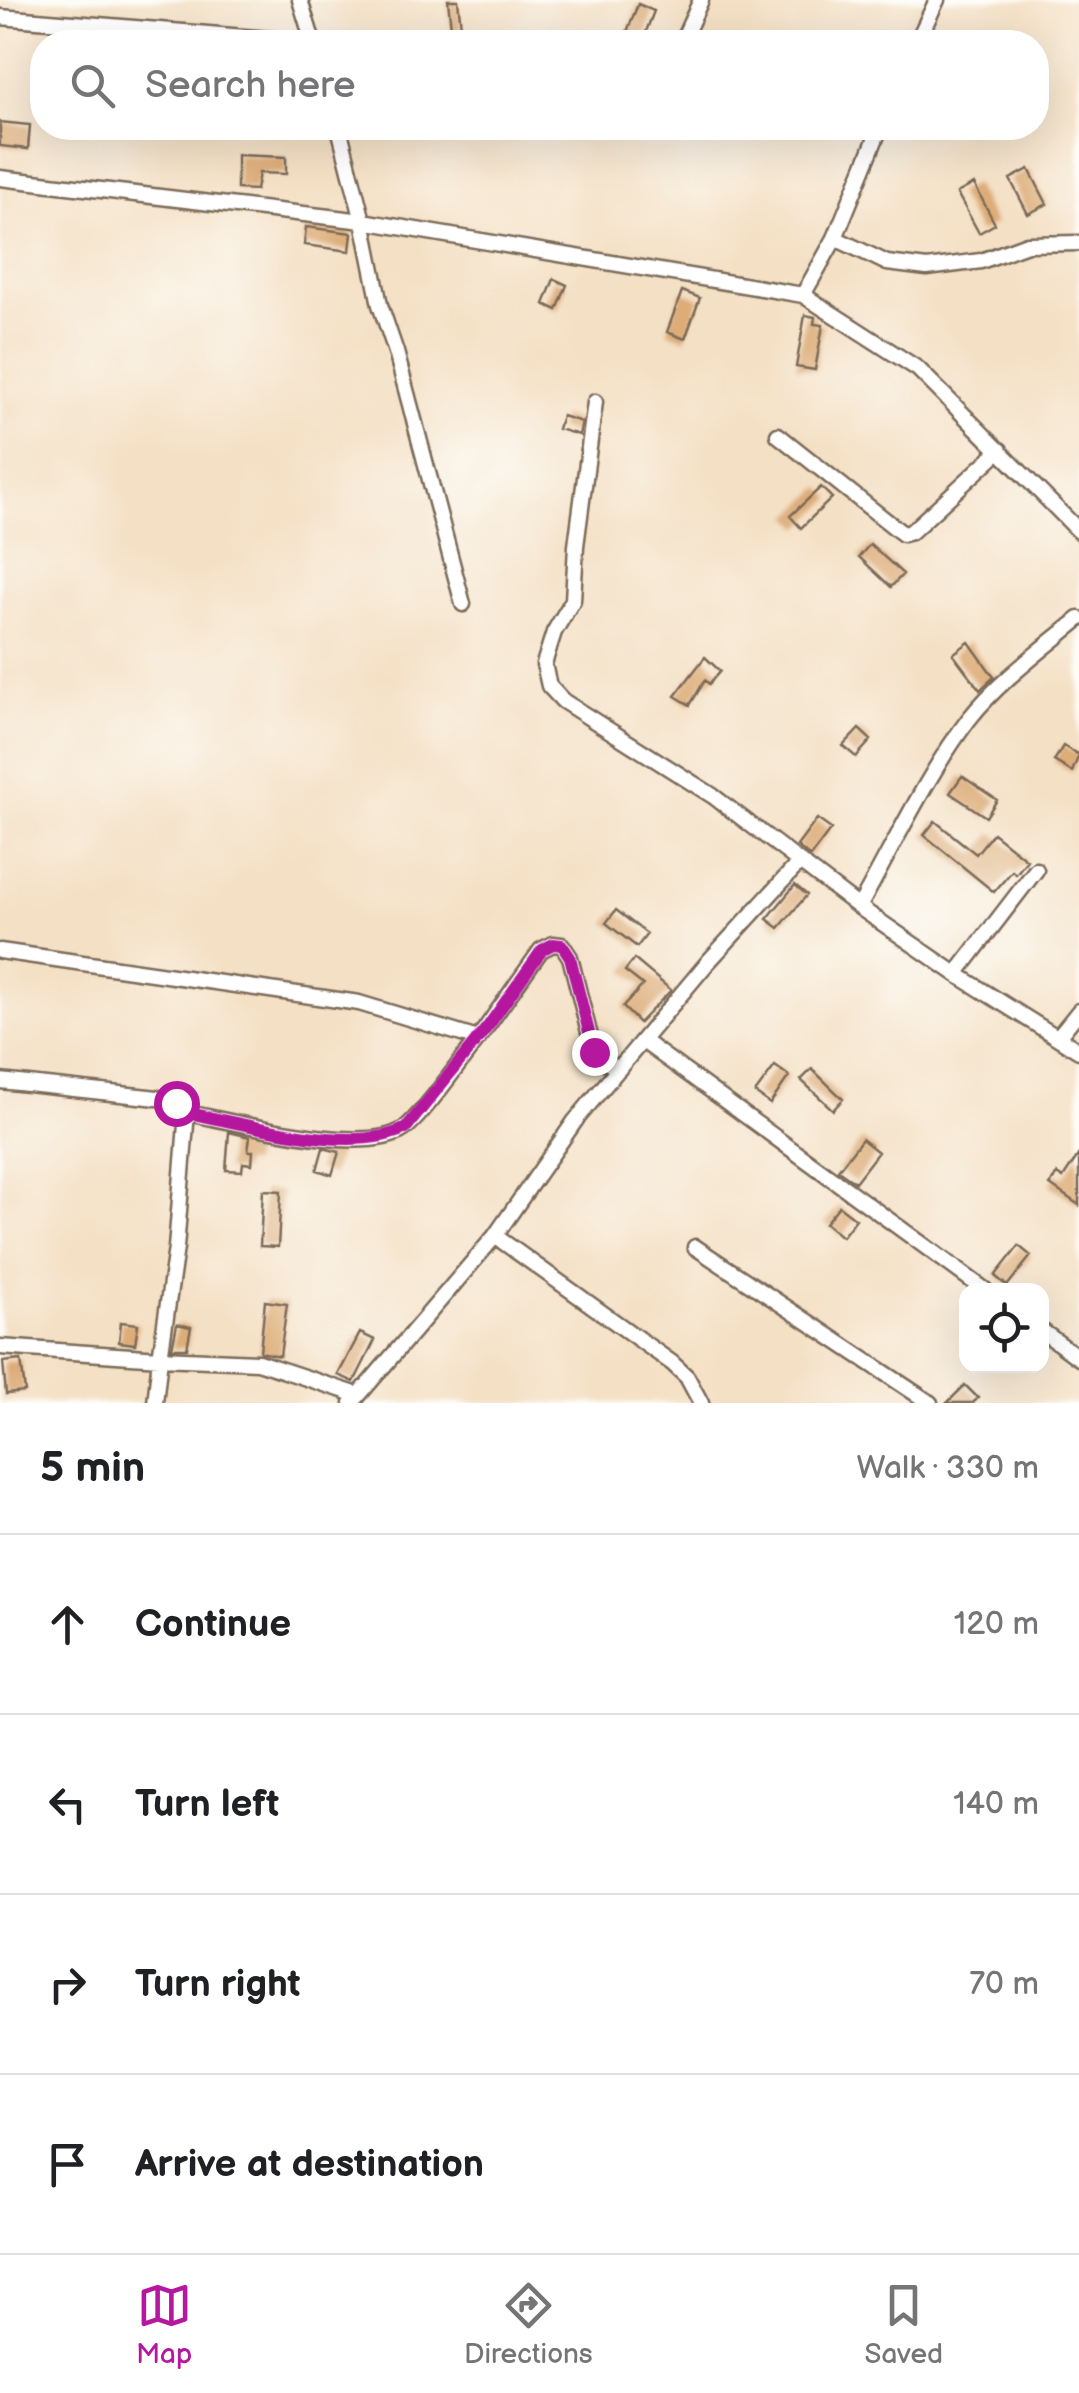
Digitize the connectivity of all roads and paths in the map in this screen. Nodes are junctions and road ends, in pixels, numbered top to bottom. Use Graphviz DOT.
graph roads {
  1 [pos="300,0"];
  2 [pos="701,0"];
  3 [pos="937,0"];
  4 [pos="0,17"];
  5 [pos="161,30"];
  6 [pos="307,30"];
  7 [pos="687,30"];
  8 [pos="923,30"];
  9 [pos="342,140"];
  10 [pos="875,140"];
  11 [pos="0,178"];
  12 [pos="363,220"];
  13 [pos="835,238"];
  14 [pos="1079,243"];
  15 [pos="803,295"];
  16 [pos="595,402"];
  17 [pos="778,436"];
  18 [pos="1000,450"];
  19 [pos="1079,532"];
  20 [pos="463,604"];
  21 [pos="1079,619"];
  22 [pos="800,862"];
  23 [pos="1036,870"];
  24 [pos="859,907"];
  25 [pos="0,950"];
  26 [pos="956,974"];
  27 [pos="1079,1012"];
  28 [pos="1058,1037"];
  29 [pos="478,1039"];
  30 [pos="642,1041"];
  31 [pos="1079,1051"];
  32 [pos="619,1069"];
  33 [pos="0,1080"];
  34 [pos="183,1112"];
  35 [pos="495,1236"];
  36 [pos="695,1247"];
  37 [pos="975,1283"];
  38 [pos="1049,1336"];
  39 [pos="0,1347"];
  40 [pos="160,1358"];
  41 [pos="1079,1358"];
  42 [pos="355,1399"];
  43 [pos="155,1403"];
  44 [pos="701,1403"];
  45 [pos="930,1403"];
  1 -- 6 [label="street"];
  2 -- 7 [label="street"];
  3 -- 8 [label="street"];
  4 -- 5 [label="street"];
  9 -- 12 [label="street"];
  10 -- 13 [label="street"];
  11 -- 12 [label="street"];
  12 -- 15 [label="street"];
  12 -- 20 [label="street"];
  13 -- 14 [label="street"];
  13 -- 15 [label="street"];
  15 -- 18 [label="street"];
  16 -- 22 [label="street"];
  17 -- 18 [label="street"];
  18 -- 19 [label="street"];
  21 -- 24 [label="street"];
  22 -- 24 [label="street"];
  22 -- 30 [label="street"];
  23 -- 26 [label="street"];
  24 -- 26 [label="street"];
  25 -- 29 [label="street"];
  26 -- 28 [label="street"];
  27 -- 28 [label="street"];
  28 -- 31 [label="street"];
  29 -- 32 [label="street"];
  29 -- 34 [label="street"];
  30 -- 32 [label="street"];
  30 -- 37 [label="street"];
  32 -- 35 [label="street"];
  33 -- 34 [label="street"];
  34 -- 40 [label="street"];
  35 -- 42 [label="street"];
  35 -- 44 [label="street"];
  36 -- 45 [label="street"];
  38 -- 41 [label="street"];
  39 -- 40 [label="street"];
  40 -- 42 [label="street"];
  40 -- 43 [label="street"];
}
